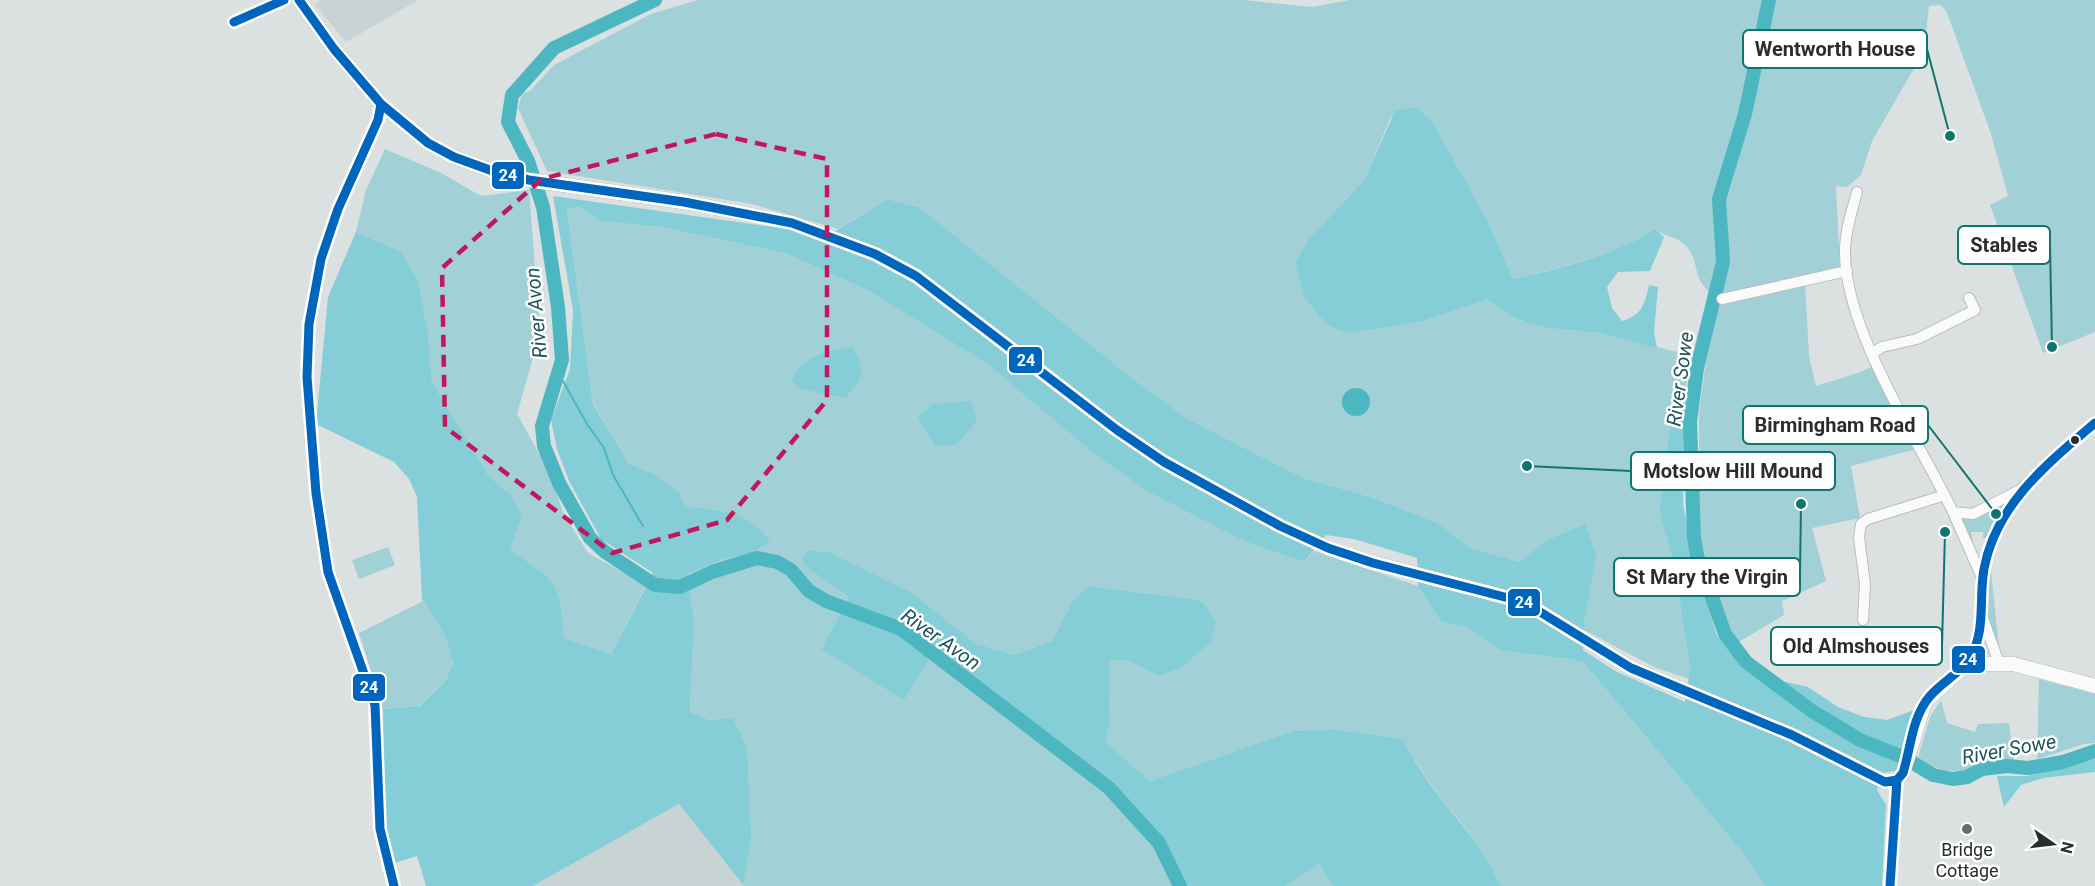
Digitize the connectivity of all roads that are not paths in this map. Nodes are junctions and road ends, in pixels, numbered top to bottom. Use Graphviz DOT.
graph roads {
  1 [pos="299,0"];
  2 [pos="381,104"];
  3 [pos="1857,192"];
  4 [pos="1847,271"];
  5 [pos="1970,298"];
  6 [pos="1722,299"];
  7 [pos="1873,353"];
  8 [pos="2093,428"];
  9 [pos="2020,490"];
  10 [pos="1945,495"];
  11 [pos="1953,512"];
  12 [pos="1983,580"];
  13 [pos="1982,616"];
  14 [pos="1863,622"];
  15 [pos="1999,663"];
  16 [pos="1967,664"];
  17 [pos="2095,686"];
  18 [pos="1900,777"];
  19 [pos="394,886"];
  20 [pos="1890,886"];
  1 -- 2 [label="main road"];
  2 -- 18 [label="main road"];
  2 -- 19 [label="street"];
  3 -- 4 [label="street"];
  4 -- 6 [label="street"];
  4 -- 7 [label="street"];
  5 -- 7 [label="street"];
  7 -- 10 [label="street"];
  8 -- 9 [label="street"];
  9 -- 11 [label="street"];
  9 -- 12 [label="street"];
  10 -- 11 [label="street"];
  10 -- 14 [label="street"];
  11 -- 12 [label="street"];
  12 -- 13 [label="street"];
  13 -- 15 [label="street"];
  13 -- 16 [label="street"];
  15 -- 16 [label="main road"];
  15 -- 17 [label="main road"];
  16 -- 18 [label="main road"];
  18 -- 20 [label="street"];
}
